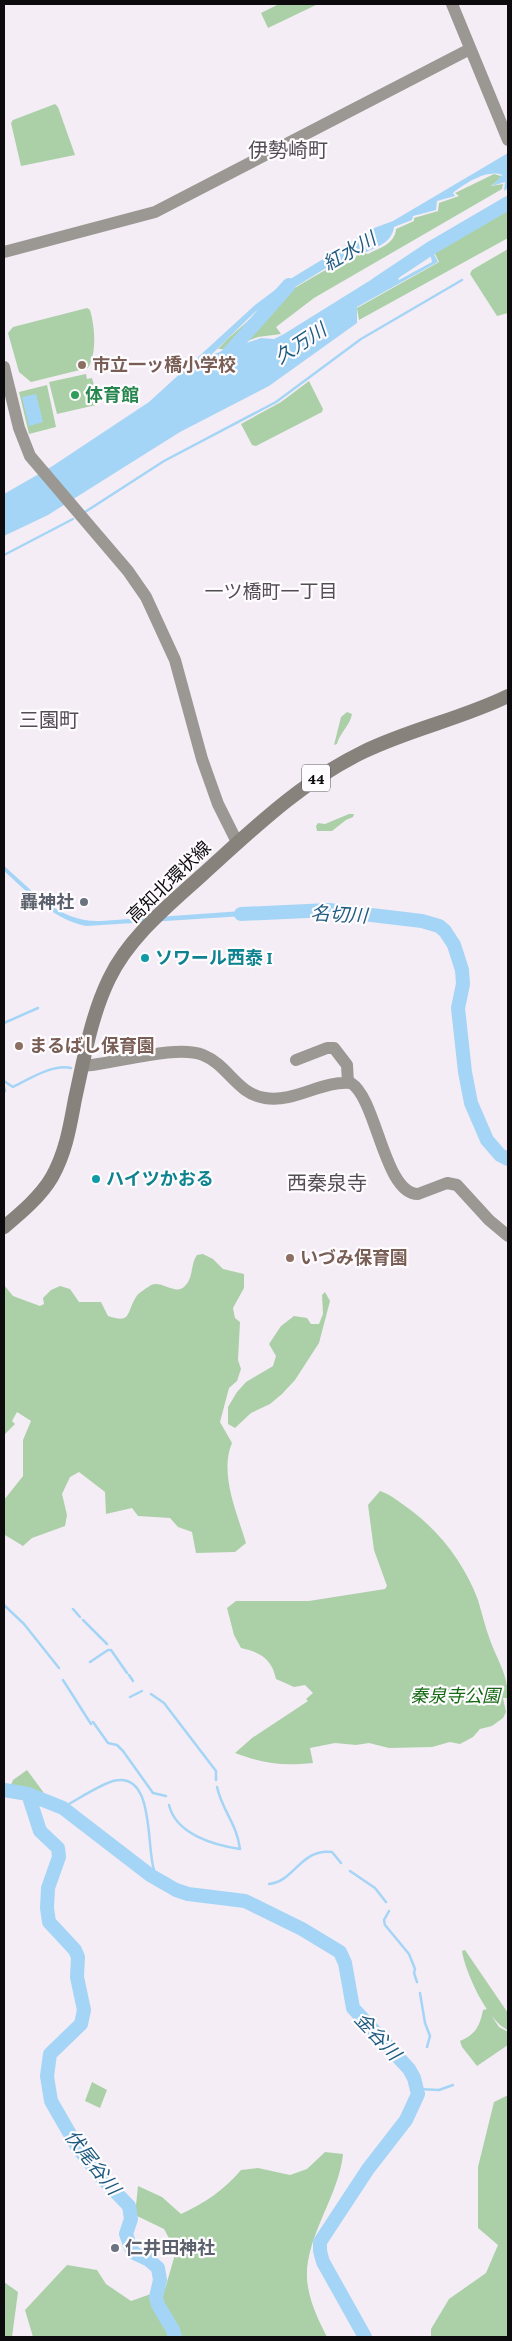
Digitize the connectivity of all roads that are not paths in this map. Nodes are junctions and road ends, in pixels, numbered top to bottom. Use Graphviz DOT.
graph roads {
  1 [pos="452,4"];
  2 [pos="470,49"];
  3 [pos="508,140"];
  4 [pos="4,252"];
  5 [pos="4,367"];
  6 [pos="508,696"];
  7 [pos="237,842"];
  8 [pos="296,1060"];
  9 [pos="83,1066"];
  10 [pos="348,1083"];
  11 [pos="4,1228"];
  12 [pos="508,1236"];
  1 -- 2 [label="street"];
  2 -- 3 [label="street"];
  2 -- 4 [label="street"];
  5 -- 7 [label="street"];
  6 -- 7 [label="main road, 高知北環状線 / 44"];
  7 -- 9 [label="main road, 高知北環状線 / 44"];
  8 -- 10 [label="street"];
  9 -- 10 [label="street"];
  9 -- 11 [label="main road, 高知北環状線 / 44"];
  10 -- 12 [label="street"];
}
